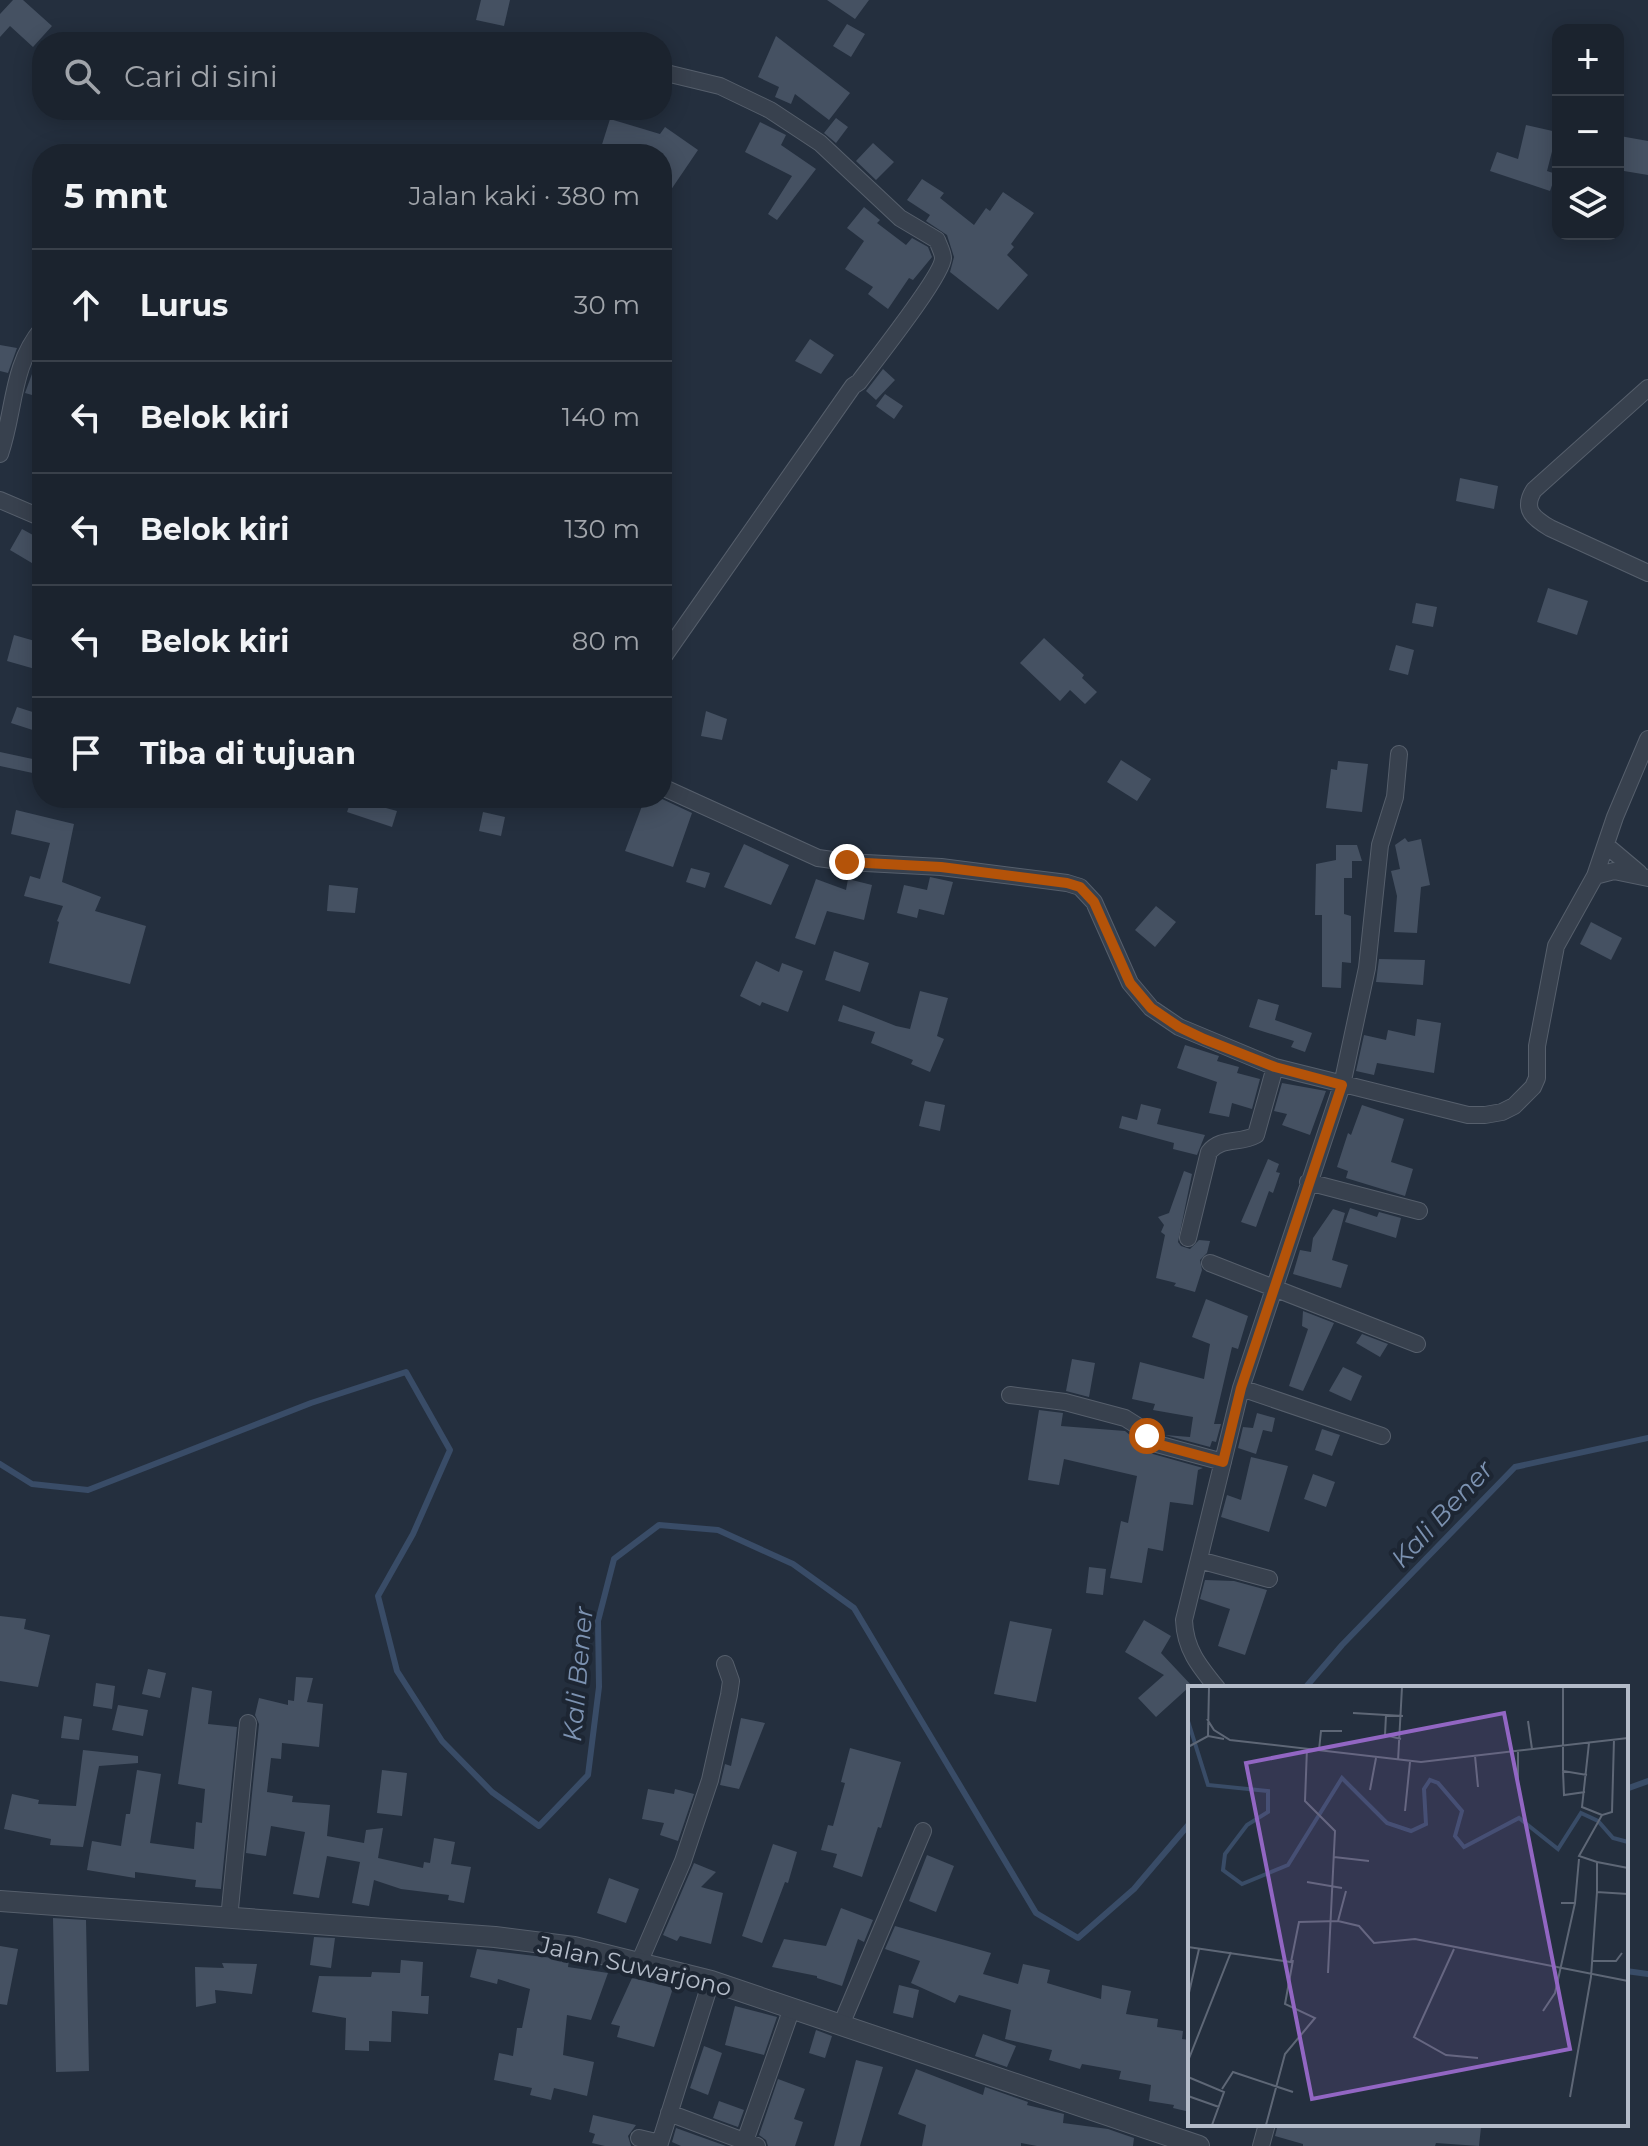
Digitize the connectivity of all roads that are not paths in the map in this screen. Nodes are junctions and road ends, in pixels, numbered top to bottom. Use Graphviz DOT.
graph roads {
  1 [pos="672,74"];
  2 [pos="32,344"];
  3 [pos="1648,388"];
  4 [pos="0,454"];
  5 [pos="0,500"];
  6 [pos="32,514"];
  7 [pos="1648,573"];
  8 [pos="672,645"];
  9 [pos="1648,739"];
  10 [pos="1399,754"];
  11 [pos="672,792"];
  12 [pos="1607,846"];
  13 [pos="1595,876"];
  14 [pos="1646,877"];
  15 [pos="1275,1067"];
  16 [pos="1342,1085"];
  17 [pos="1308,1182"];
  18 [pos="1419,1211"];
  19 [pos="1188,1238"];
  20 [pos="1210,1263"];
  21 [pos="1274,1288"];
  22 [pos="1417,1344"];
  23 [pos="1241,1388"];
  24 [pos="1010,1395"];
  25 [pos="1382,1436"];
  26 [pos="1223,1462"];
  27 [pos="1199,1560"];
  28 [pos="1269,1579"];
  29 [pos="725,1664"];
  30 [pos="1216,1686"];
  31 [pos="248,1723"];
  32 [pos="923,1831"];
  33 [pos="0,1901"];
  34 [pos="229,1919"];
  35 [pos="639,1963"];
  36 [pos="711,1981"];
  37 [pos="792,2008"];
  38 [pos="841,2025"];
  39 [pos="669,2113"];
  40 [pos="1266,2126"];
  41 [pos="639,2138"];
  42 [pos="751,2143"];
  43 [pos="659,2144"];
  44 [pos="1189,2144"];
  45 [pos="1261,2146"];
  1 -- 8 [label="street"];
  2 -- 4 [label="street"];
  3 -- 7 [label="street"];
  5 -- 6 [label="street"];
  9 -- 12 [label="street"];
  10 -- 16 [label="street"];
  11 -- 15 [label="street"];
  12 -- 13 [label="street"];
  12 -- 14 [label="street"];
  13 -- 14 [label="street"];
  13 -- 16 [label="street"];
  15 -- 16 [label="street"];
  15 -- 19 [label="street"];
  16 -- 17 [label="street"];
  17 -- 18 [label="street"];
  17 -- 21 [label="street"];
  20 -- 21 [label="street"];
  21 -- 22 [label="street"];
  21 -- 23 [label="street"];
  23 -- 25 [label="street"];
  23 -- 26 [label="street"];
  24 -- 26 [label="street"];
  26 -- 27 [label="street"];
  27 -- 28 [label="street"];
  27 -- 30 [label="street"];
  29 -- 35 [label="street"];
  31 -- 34 [label="street"];
  32 -- 38 [label="street"];
  33 -- 34 [label="street, Jalan Suwarjono"];
  34 -- 35 [label="street, Jalan Suwarjono"];
  35 -- 36 [label="street, Jalan Suwarjono"];
  36 -- 37 [label="street, Jalan Suwarjono"];
  36 -- 39 [label="street"];
  37 -- 38 [label="street, Jalan Suwarjono"];
  37 -- 42 [label="street"];
  38 -- 44 [label="street, Jalan Suwarjono"];
  39 -- 42 [label="street"];
  39 -- 43 [label="street"];
  40 -- 45 [label="street"];
  41 -- 43 [label="street"];
}
